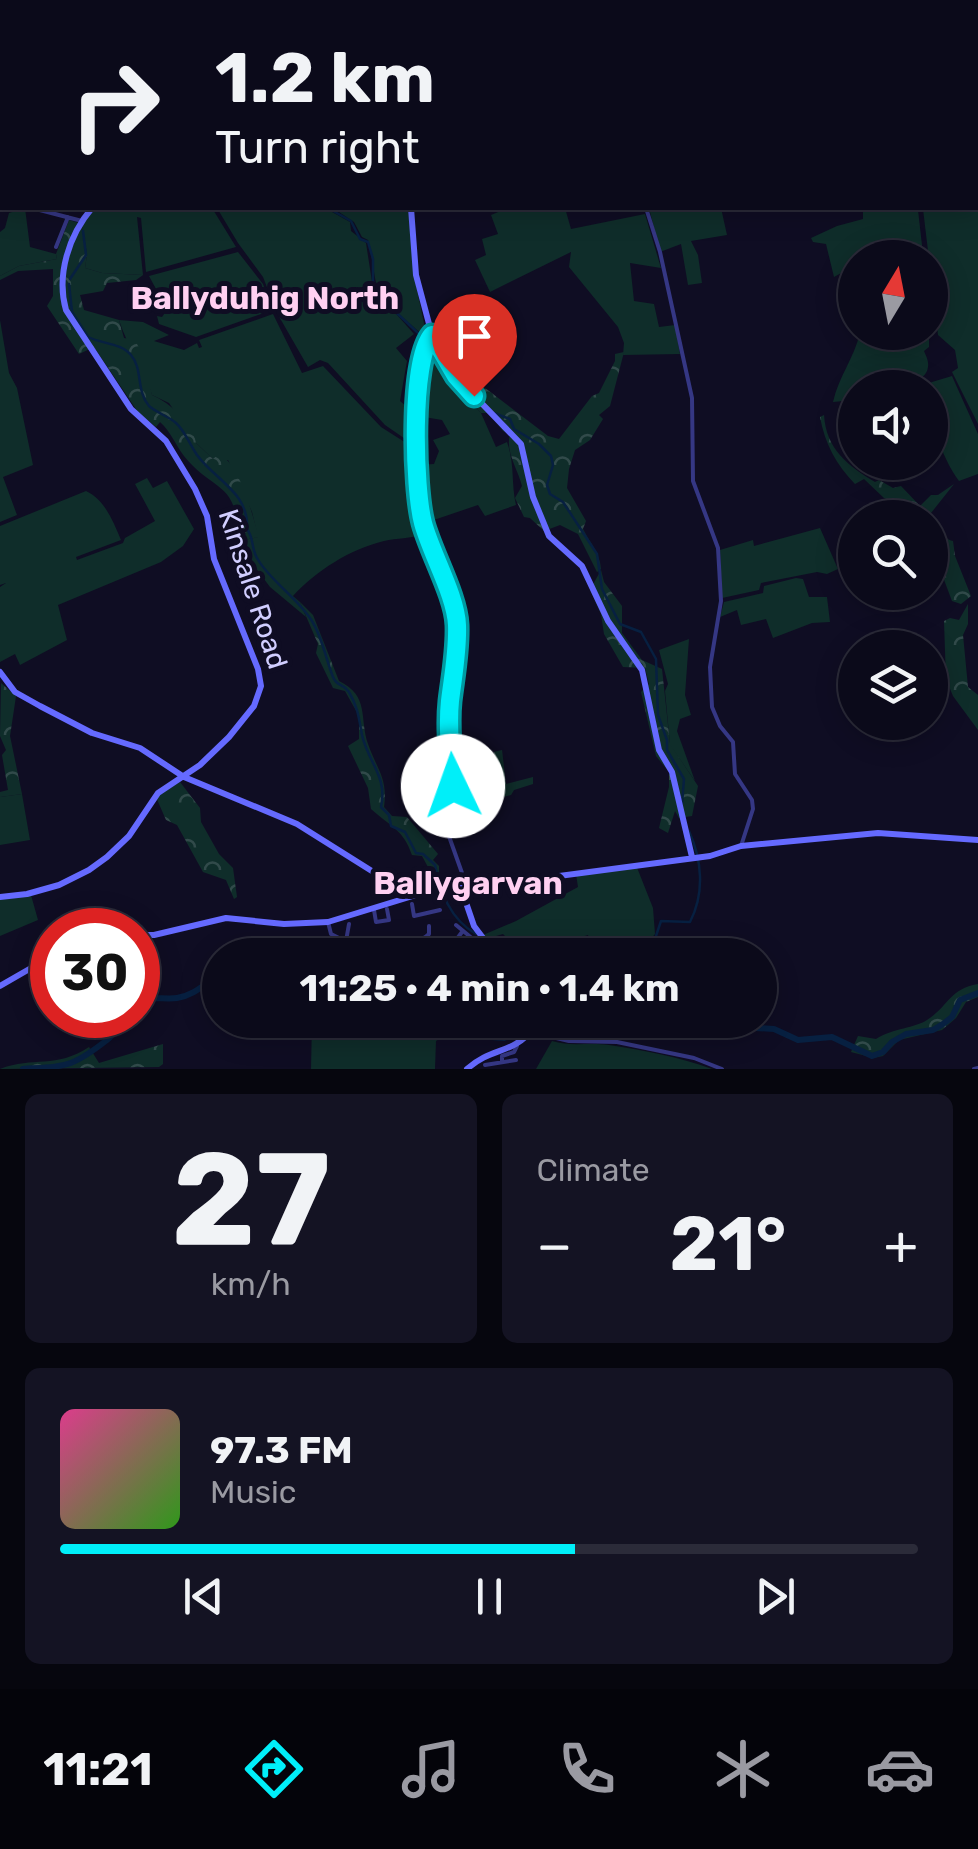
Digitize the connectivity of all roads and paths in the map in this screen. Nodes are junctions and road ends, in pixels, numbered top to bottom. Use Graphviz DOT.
graph roads {
  1 [pos="40,210"];
  2 [pos="90,210"];
  3 [pos="411,210"];
  4 [pos="647,210"];
  5 [pos="68,217"];
  6 [pos="82,221"];
  7 [pos="56,247"];
  8 [pos="428,339"];
  9 [pos="0,672"];
  10 [pos="184,777"];
  11 [pos="472,816"];
  12 [pos="444,823"];
  13 [pos="978,840"];
  14 [pos="740,846"];
  15 [pos="695,857"];
  16 [pos="464,888"];
  17 [pos="429,894"];
  18 [pos="0,896"];
  19 [pos="412,900"];
  20 [pos="374,910"];
  21 [pos="440,910"];
  22 [pos="387,911"];
  23 [pos="431,911"];
  24 [pos="328,922"];
  25 [pos="456,925"];
  26 [pos="348,928"];
  27 [pos="428,928"];
  28 [pos="462,932"];
  29 [pos="160,934"];
  30 [pos="340,938"];
  31 [pos="346,938"];
  32 [pos="427,938"];
  33 [pos="457,938"];
  34 [pos="470,938"];
  35 [pos="483,938"];
  36 [pos="30,969"];
  37 [pos="0,986"];
  38 [pos="523,1038"];
  39 [pos="563,1038"];
  40 [pos="517,1046"];
  41 [pos="516,1060"];
  42 [pos="502,1062"];
  43 [pos="485,1065"];
  44 [pos="467,1069"];
  45 [pos="722,1069"];
  1 -- 5 [label="street"];
  2 -- 6 [label="main road, Kinsale Road"];
  3 -- 8 [label="main road"];
  4 -- 14 [label="street"];
  5 -- 6 [label="street"];
  5 -- 7 [label="street"];
  6 -- 10 [label="main road, Kinsale Road"];
  8 -- 12 [label="street"];
  8 -- 15 [label="main road"];
  9 -- 10 [label="main road"];
  10 -- 18 [label="main road, Kinsale Road"];
  10 -- 19 [label="main road"];
  11 -- 12 [label="street"];
  12 -- 16 [label="street"];
  13 -- 14 [label="main road"];
  14 -- 15 [label="main road"];
  15 -- 16 [label="main road"];
  16 -- 17 [label="main road"];
  16 -- 35 [label="main road"];
  17 -- 19 [label="main road"];
  17 -- 23 [label="street"];
  19 -- 20 [label="main road"];
  19 -- 23 [label="street"];
  20 -- 22 [label="street"];
  20 -- 24 [label="main road"];
  21 -- 23 [label="street"];
  24 -- 29 [label="main road"];
  24 -- 30 [label="street"];
  25 -- 28 [label="street"];
  26 -- 31 [label="street"];
  27 -- 32 [label="street"];
  28 -- 33 [label="street"];
  28 -- 34 [label="street"];
  36 -- 37 [label="main road"];
  38 -- 40 [label="main road"];
  39 -- 45 [label="street"];
  40 -- 42 [label="street"];
  40 -- 44 [label="main road"];
  41 -- 42 [label="street"];
  42 -- 43 [label="street"];
}
